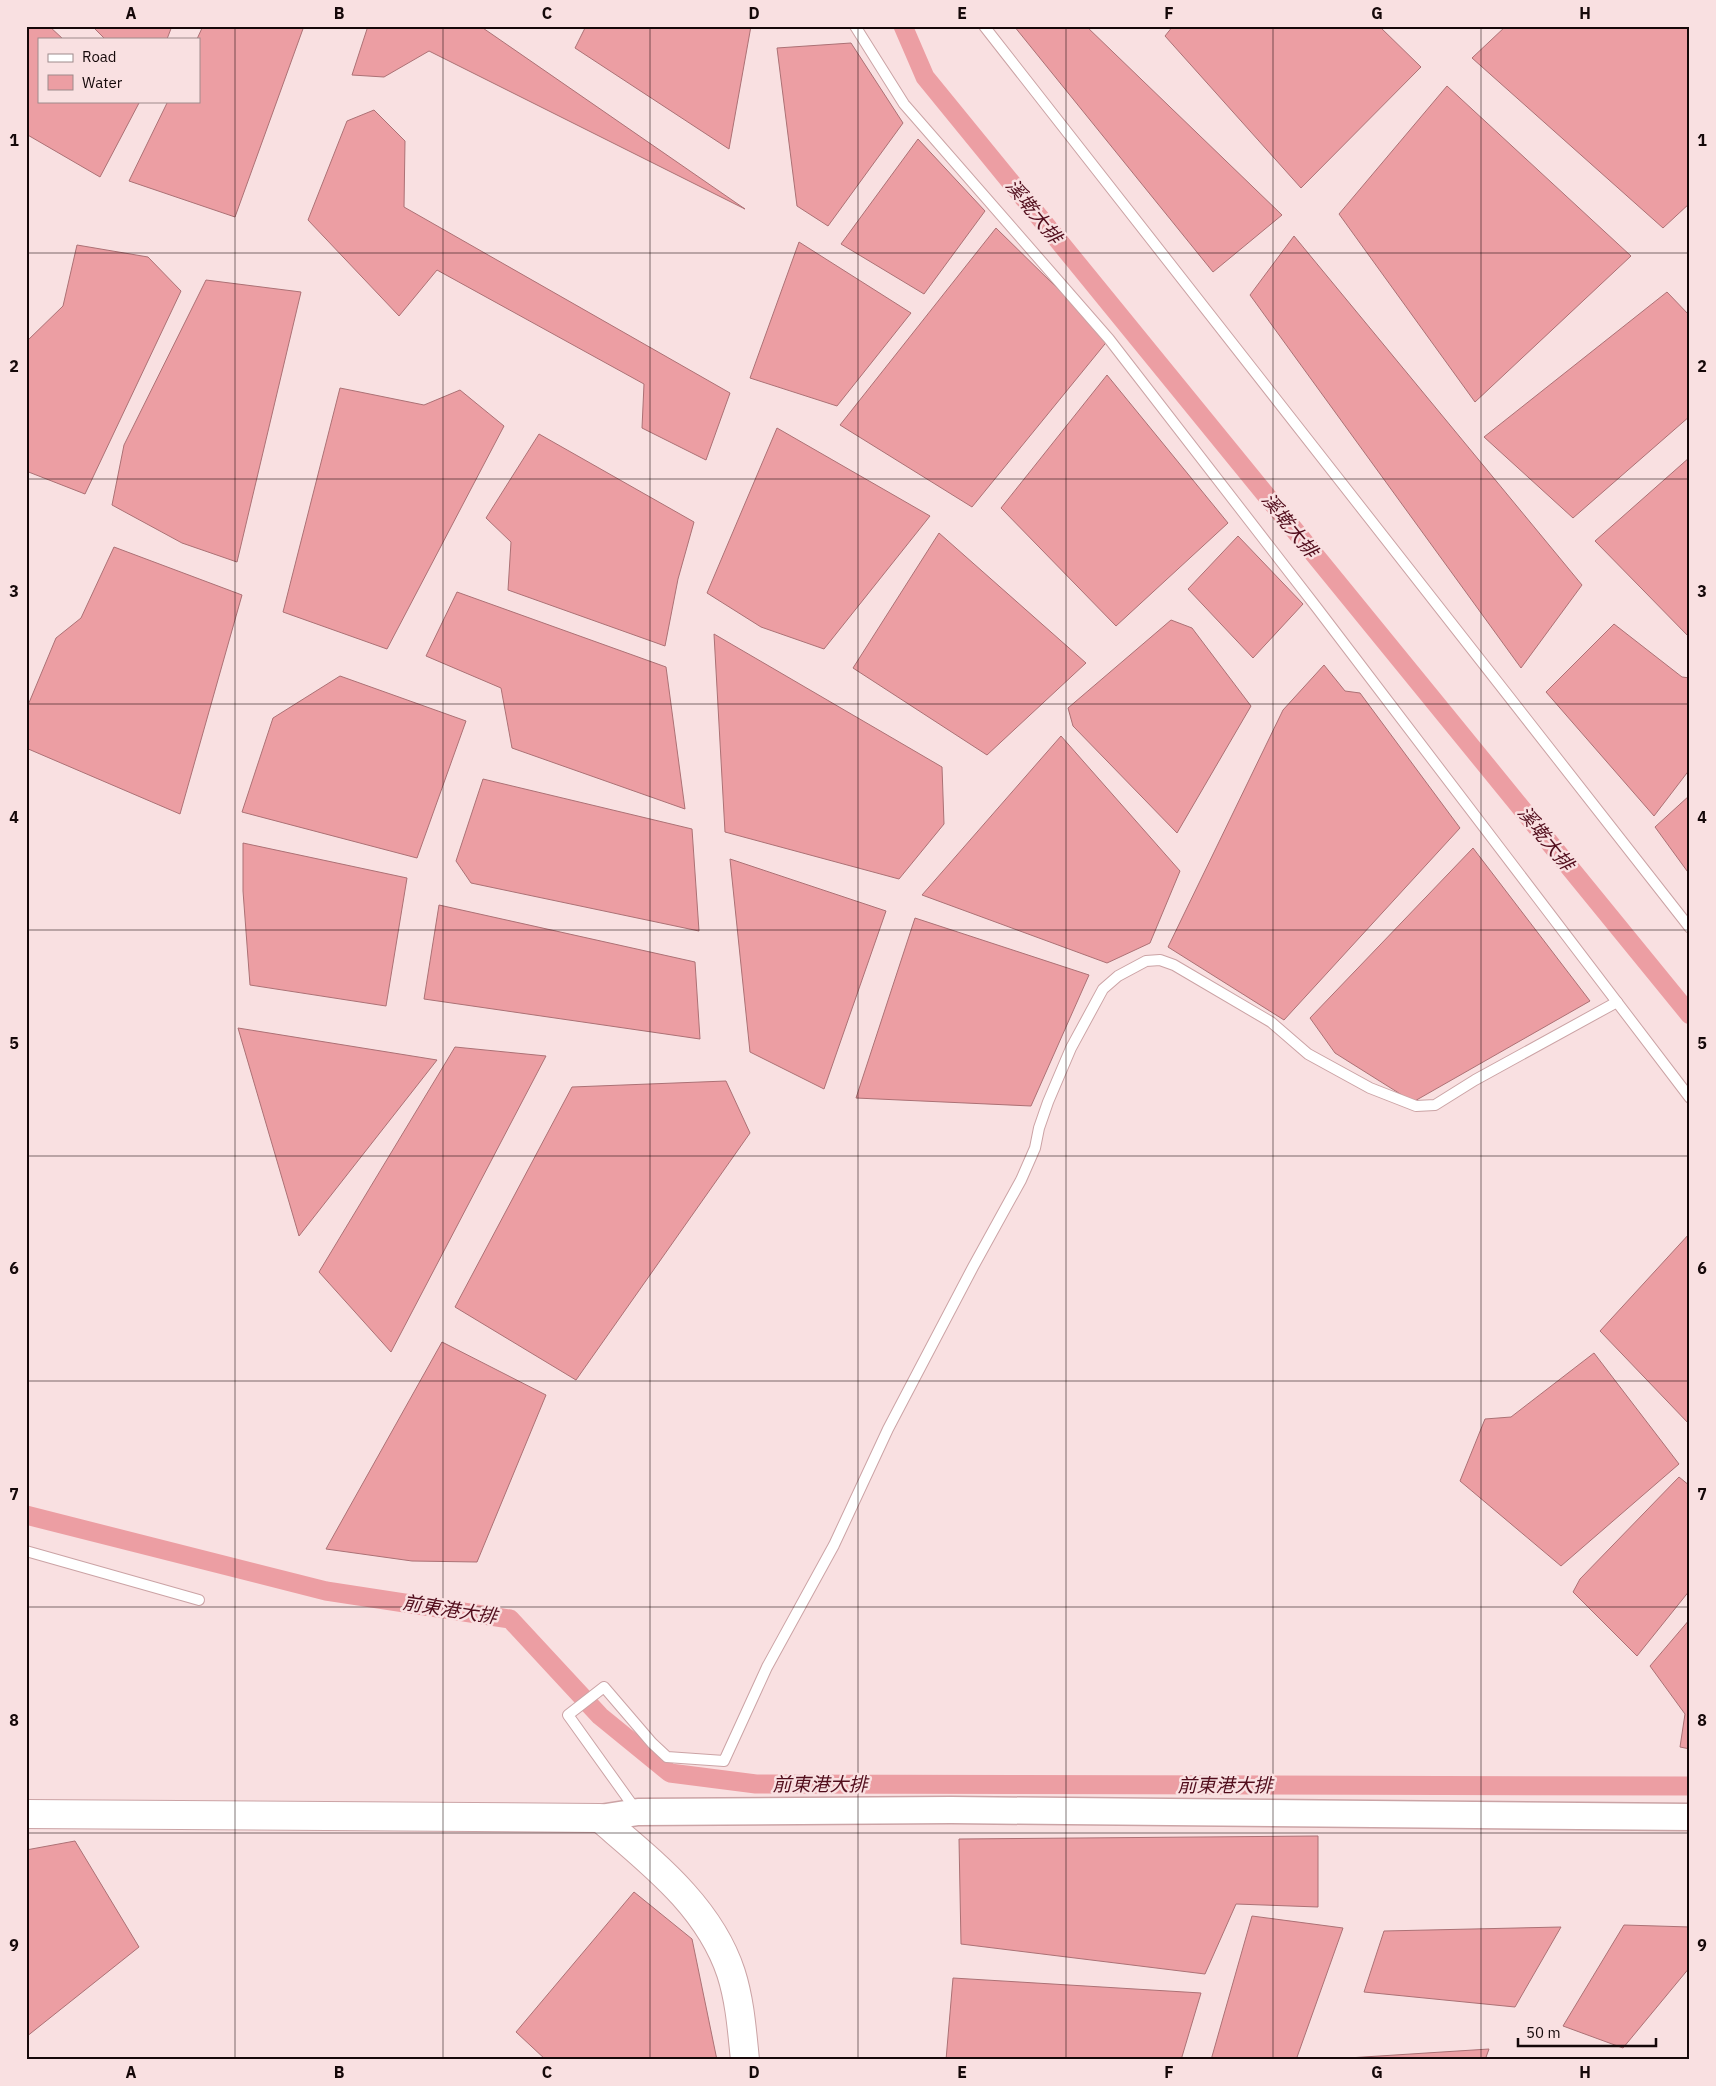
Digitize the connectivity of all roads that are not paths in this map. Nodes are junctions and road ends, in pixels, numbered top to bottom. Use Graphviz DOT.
graph roads {
  1 [pos="855,26"];
  2 [pos="984,26"];
  3 [pos="1690,928"];
  4 [pos="1617,1002"];
  5 [pos="1690,1098"];
  6 [pos="26,1551"];
  7 [pos="199,1600"];
  8 [pos="638,1812"];
  9 [pos="26,1814"];
  10 [pos="1690,1817"];
  11 [pos="600,1818"];
  12 [pos="745,2060"];
  1 -- 4 [label="lane"];
  2 -- 3 [label="lane"];
  4 -- 5 [label="lane"];
  4 -- 8 [label="lane"];
  6 -- 7 [label="lane"];
  8 -- 10 [label="street"];
  8 -- 11 [label="street"];
  9 -- 11 [label="main road"];
  11 -- 12 [label="main road"];
}
